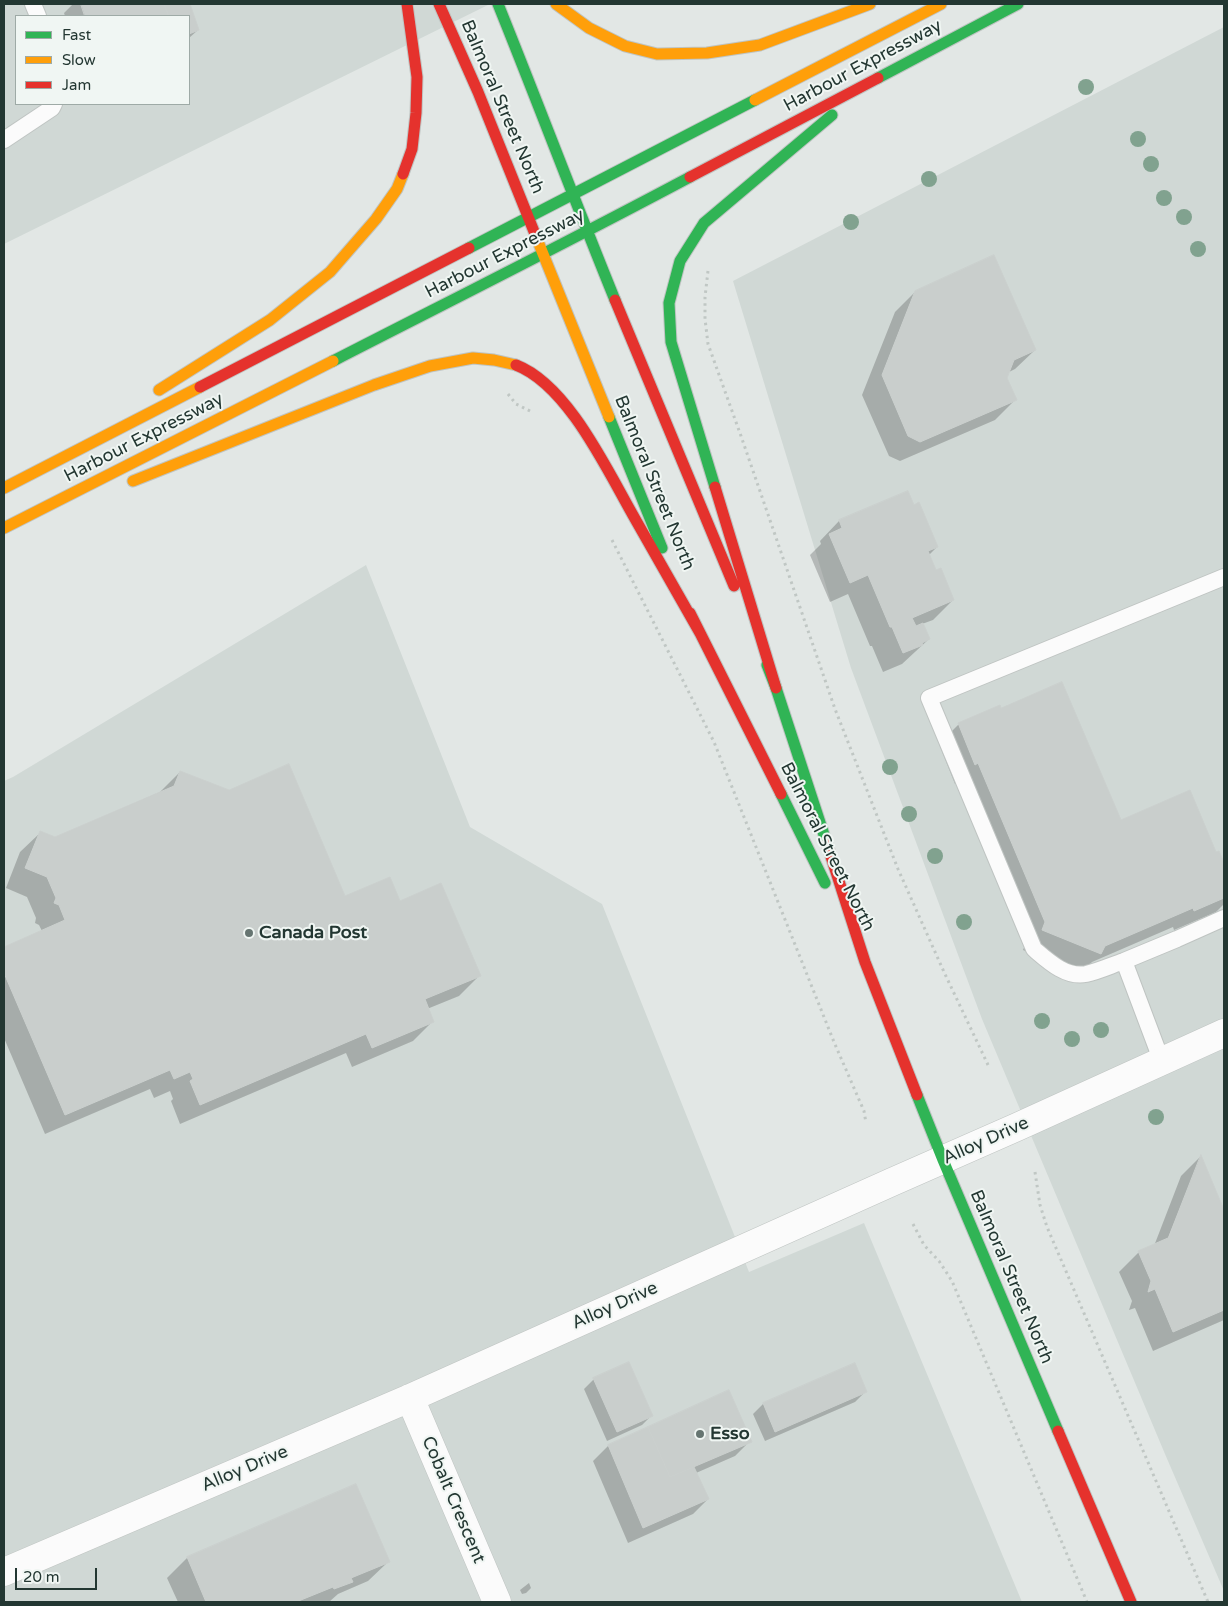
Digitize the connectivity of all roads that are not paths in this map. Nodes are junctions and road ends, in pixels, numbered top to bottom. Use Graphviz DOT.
graph roads {
  1 [pos="407,4"];
  2 [pos="439,4"];
  3 [pos="498,4"];
  4 [pos="556,4"];
  5 [pos="870,4"];
  6 [pos="941,4"];
  7 [pos="1018,4"];
  8 [pos="874,80"];
  9 [pos="54,105"];
  10 [pos="4,140"];
  11 [pos="573,194"];
  12 [pos="528,218"];
  13 [pos="587,232"];
  14 [pos="543,253"];
  15 [pos="146,399"];
  16 [pos="121,415"];
  17 [pos="122,485"];
  18 [pos="8,486"];
  19 [pos="85,500"];
  20 [pos="4,528"];
  21 [pos="4,532"];
  22 [pos="1224,577"];
  23 [pos="700,634"];
  24 [pos="776,688"];
  25 [pos="1224,918"];
  26 [pos="1124,961"];
  27 [pos="865,962"];
  28 [pos="1224,1033"];
  29 [pos="1162,1062"];
  30 [pos="943,1160"];
  31 [pos="410,1398"];
  32 [pos="4,1572"];
  33 [pos="497,1602"];
  34 [pos="1131,1602"];
  1 -- 15 [label="main road"];
  2 -- 12 [label="main road, Balmoral Street North"];
  3 -- 11 [label="main road, Balmoral Street North"];
  4 -- 5 [label="main road"];
  6 -- 11 [label="main road, Harbour Expressway"];
  7 -- 8 [label="main road, Harbour Expressway"];
  8 -- 13 [label="main road, Harbour Expressway"];
  8 -- 24 [label="main road"];
  9 -- 10 [label="lane"];
  11 -- 12 [label="main road, Harbour Expressway"];
  11 -- 13 [label="main road, Balmoral Street North"];
  12 -- 14 [label="main road, Balmoral Street North"];
  12 -- 18 [label="main road, Harbour Expressway"];
  13 -- 14 [label="main road, Harbour Expressway"];
  13 -- 24 [label="main road, Balmoral Street North"];
  14 -- 20 [label="main road, Harbour Expressway"];
  14 -- 23 [label="main road, Balmoral Street North"];
  16 -- 18 [label="main road"];
  17 -- 23 [label="main road"];
  19 -- 21 [label="main road"];
  22 -- 26 [label="lane"];
  23 -- 27 [label="main road, Balmoral Street North"];
  24 -- 27 [label="main road, Balmoral Street North"];
  25 -- 26 [label="lane"];
  26 -- 29 [label="lane"];
  27 -- 30 [label="main road, Balmoral Street North"];
  28 -- 29 [label="street, Alloy Drive"];
  29 -- 30 [label="street, Alloy Drive"];
  30 -- 31 [label="street, Alloy Drive"];
  30 -- 34 [label="main road, Balmoral Street North"];
  31 -- 32 [label="street, Alloy Drive"];
  31 -- 33 [label="street, Cobalt Crescent"];
}
